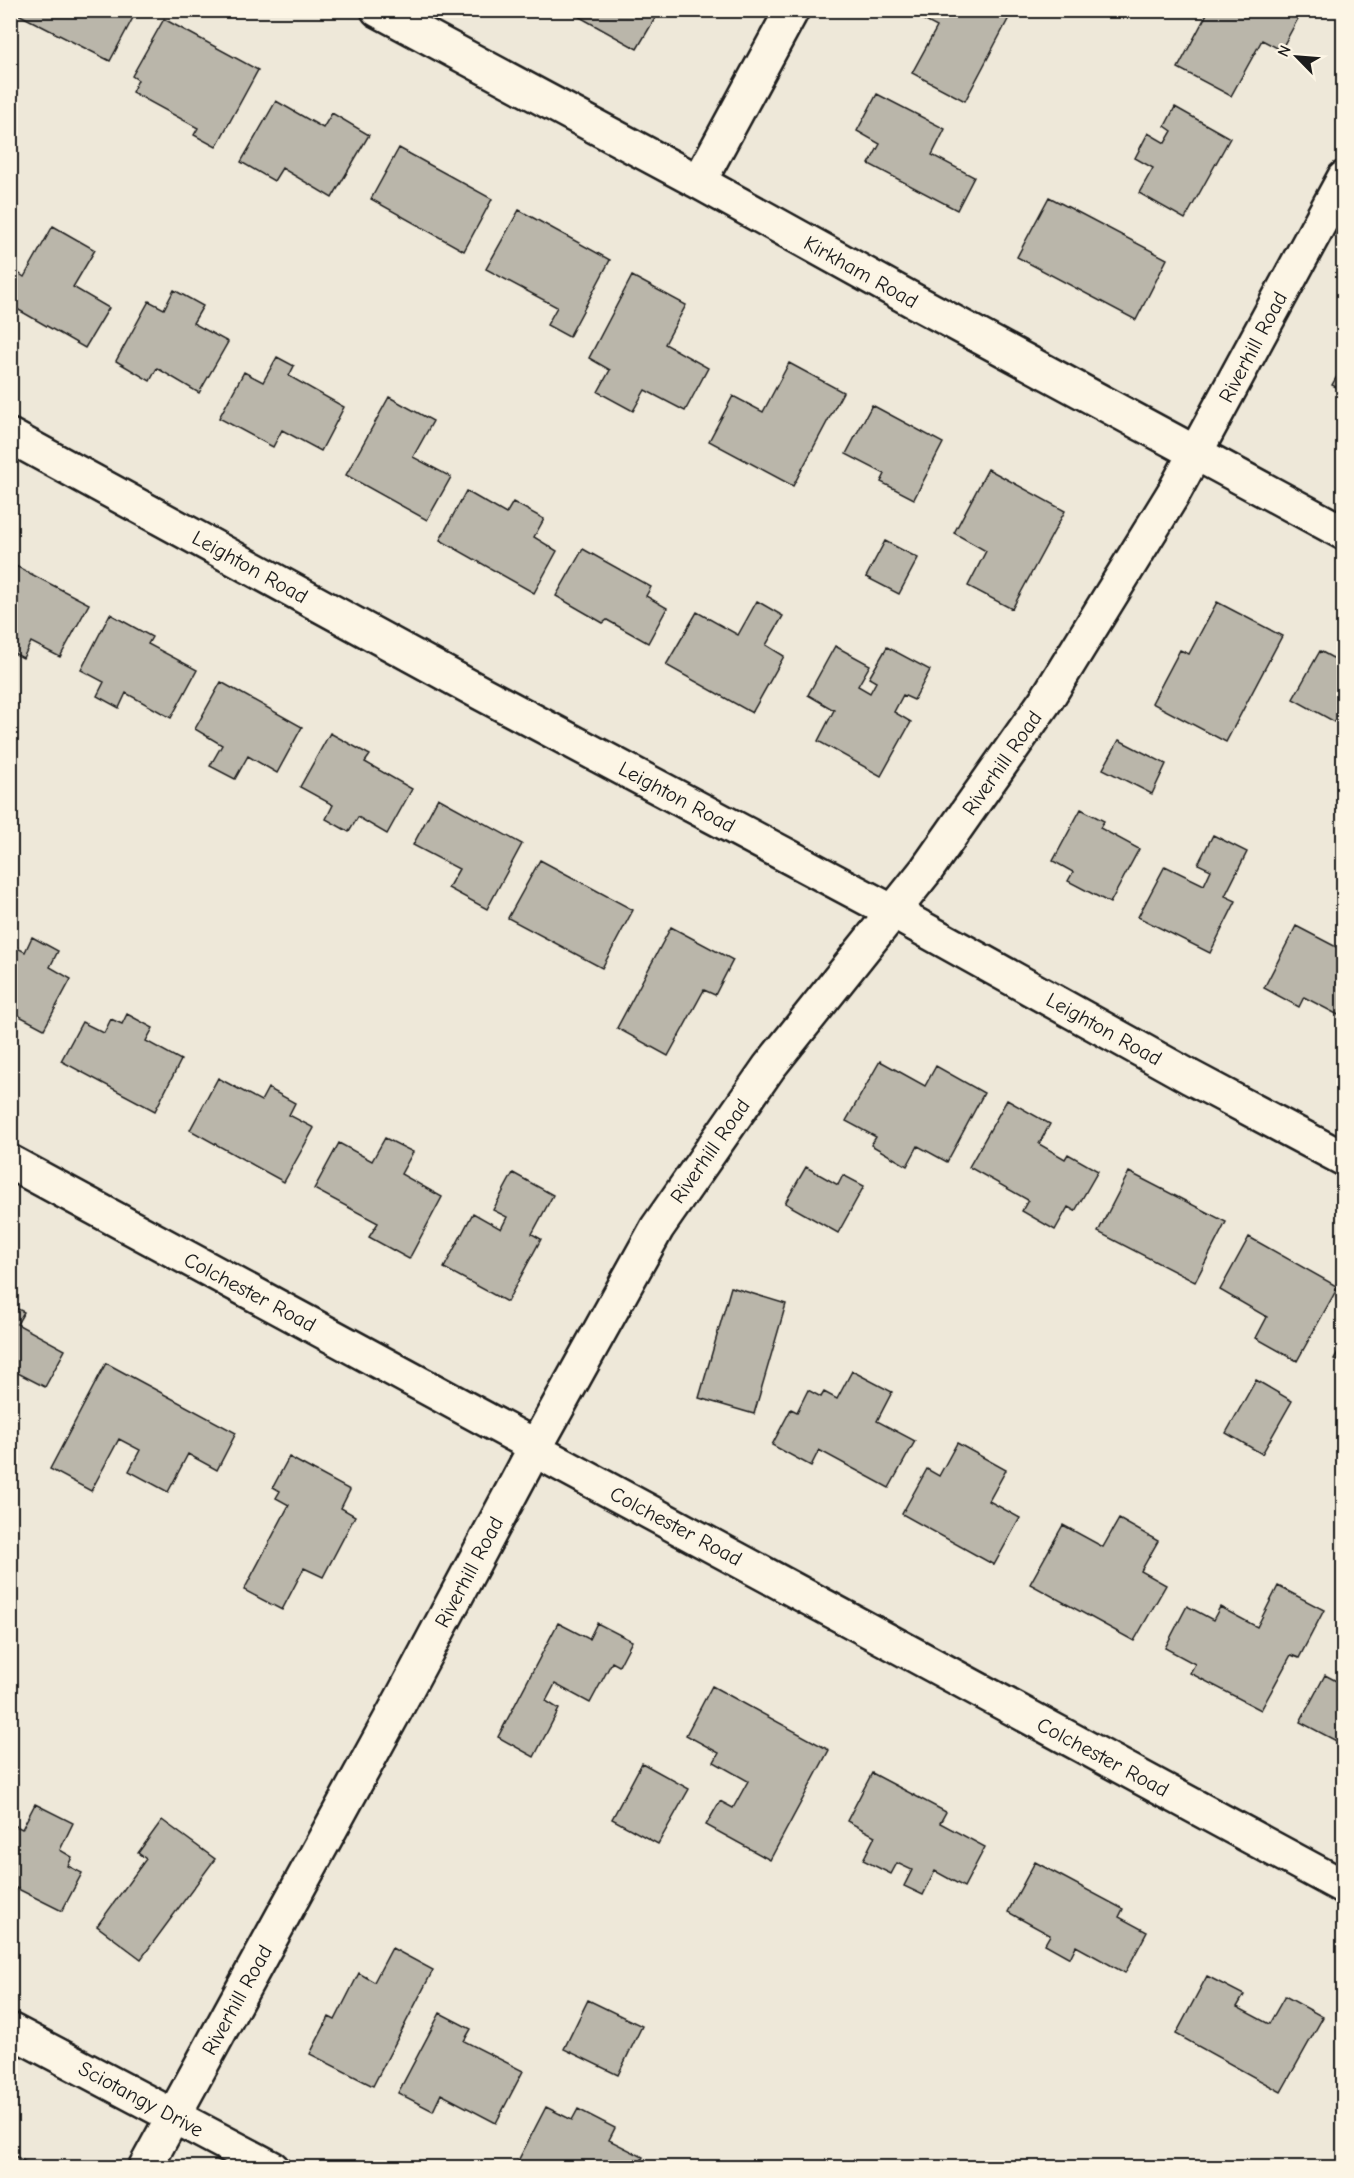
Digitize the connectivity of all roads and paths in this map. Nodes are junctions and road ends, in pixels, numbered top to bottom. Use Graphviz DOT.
graph roads {
  1 [pos="378,10"];
  2 [pos="792,10"];
  3 [pos="1344,178"];
  4 [pos="699,182"];
  5 [pos="10,436"];
  6 [pos="1196,452"];
  7 [pos="1344,533"];
  8 [pos="893,912"];
  9 [pos="1344,1159"];
  10 [pos="10,1162"];
  11 [pos="535,1448"];
  12 [pos="1344,1887"];
  13 [pos="10,2030"];
  14 [pos="174,2116"];
  15 [pos="145,2168"];
  16 [pos="273,2168"];
  1 -- 4 [label="street, Kirkham Road"];
  2 -- 4 [label="street"];
  3 -- 6 [label="street, Riverhill Road"];
  4 -- 6 [label="street, Kirkham Road"];
  5 -- 8 [label="street, Leighton Road"];
  6 -- 7 [label="street, Kirkham Road"];
  6 -- 8 [label="street, Riverhill Road"];
  8 -- 9 [label="street, Leighton Road"];
  8 -- 11 [label="street, Riverhill Road"];
  10 -- 11 [label="street, Colchester Road"];
  11 -- 12 [label="street, Colchester Road"];
  11 -- 14 [label="street, Riverhill Road"];
  13 -- 14 [label="street, Sciotangy Drive"];
  14 -- 15 [label="street, Riverhill Road"];
  14 -- 16 [label="street, Sciotangy Drive"];
}
